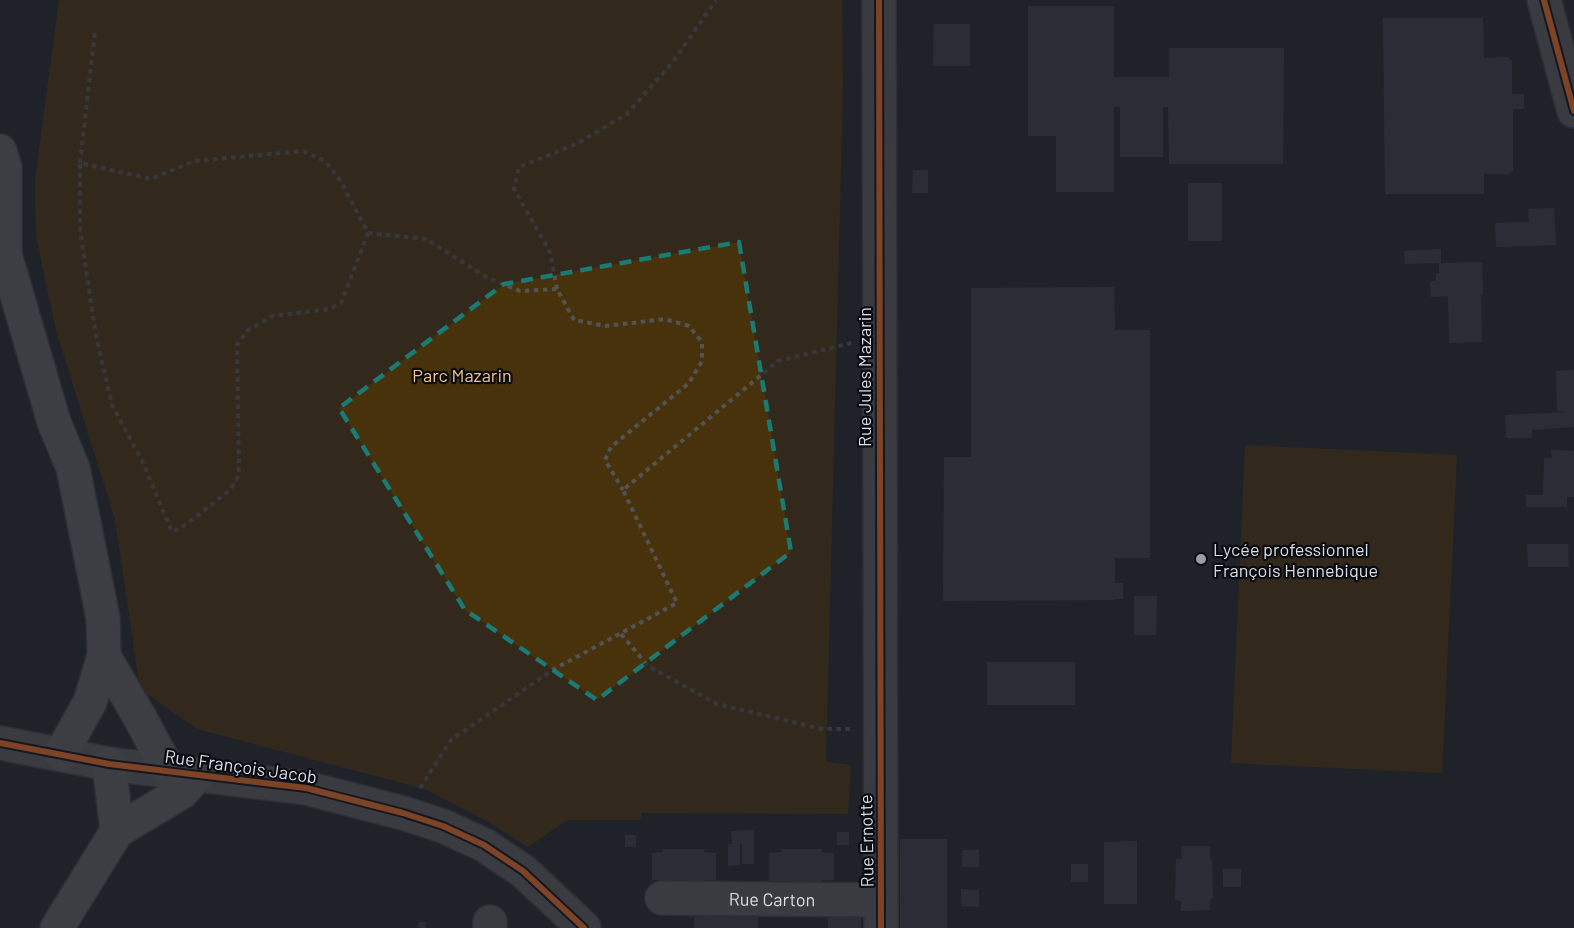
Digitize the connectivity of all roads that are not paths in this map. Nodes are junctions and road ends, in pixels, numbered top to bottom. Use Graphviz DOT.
graph roads {
  1 [pos="879,0"];
  2 [pos="1544,0"];
  3 [pos="1574,111"];
  4 [pos="0,151"];
  5 [pos="104,656"];
  6 [pos="1,743"];
  7 [pos="61,754"];
  8 [pos="880,755"];
  9 [pos="109,764"];
  10 [pos="182,773"];
  11 [pos="117,831"];
  12 [pos="662,898"];
  13 [pos="881,914"];
  14 [pos="57,928"];
  15 [pos="584,928"];
  1 -- 8 [label="street, Rue Jules Mazarin"];
  2 -- 3 [label="street"];
  4 -- 5 [label="highway"];
  5 -- 7 [label="highway"];
  5 -- 10 [label="highway"];
  6 -- 7 [label="street, Rue François Jacob"];
  7 -- 9 [label="street, Rue François Jacob"];
  8 -- 13 [label="street, Rue Ernotte"];
  9 -- 10 [label="street, Rue François Jacob"];
  9 -- 11 [label="highway"];
  10 -- 11 [label="highway"];
  10 -- 15 [label="street, Rue François Jacob"];
  11 -- 14 [label="highway"];
  12 -- 13 [label="street, Rue Carton"];
}
